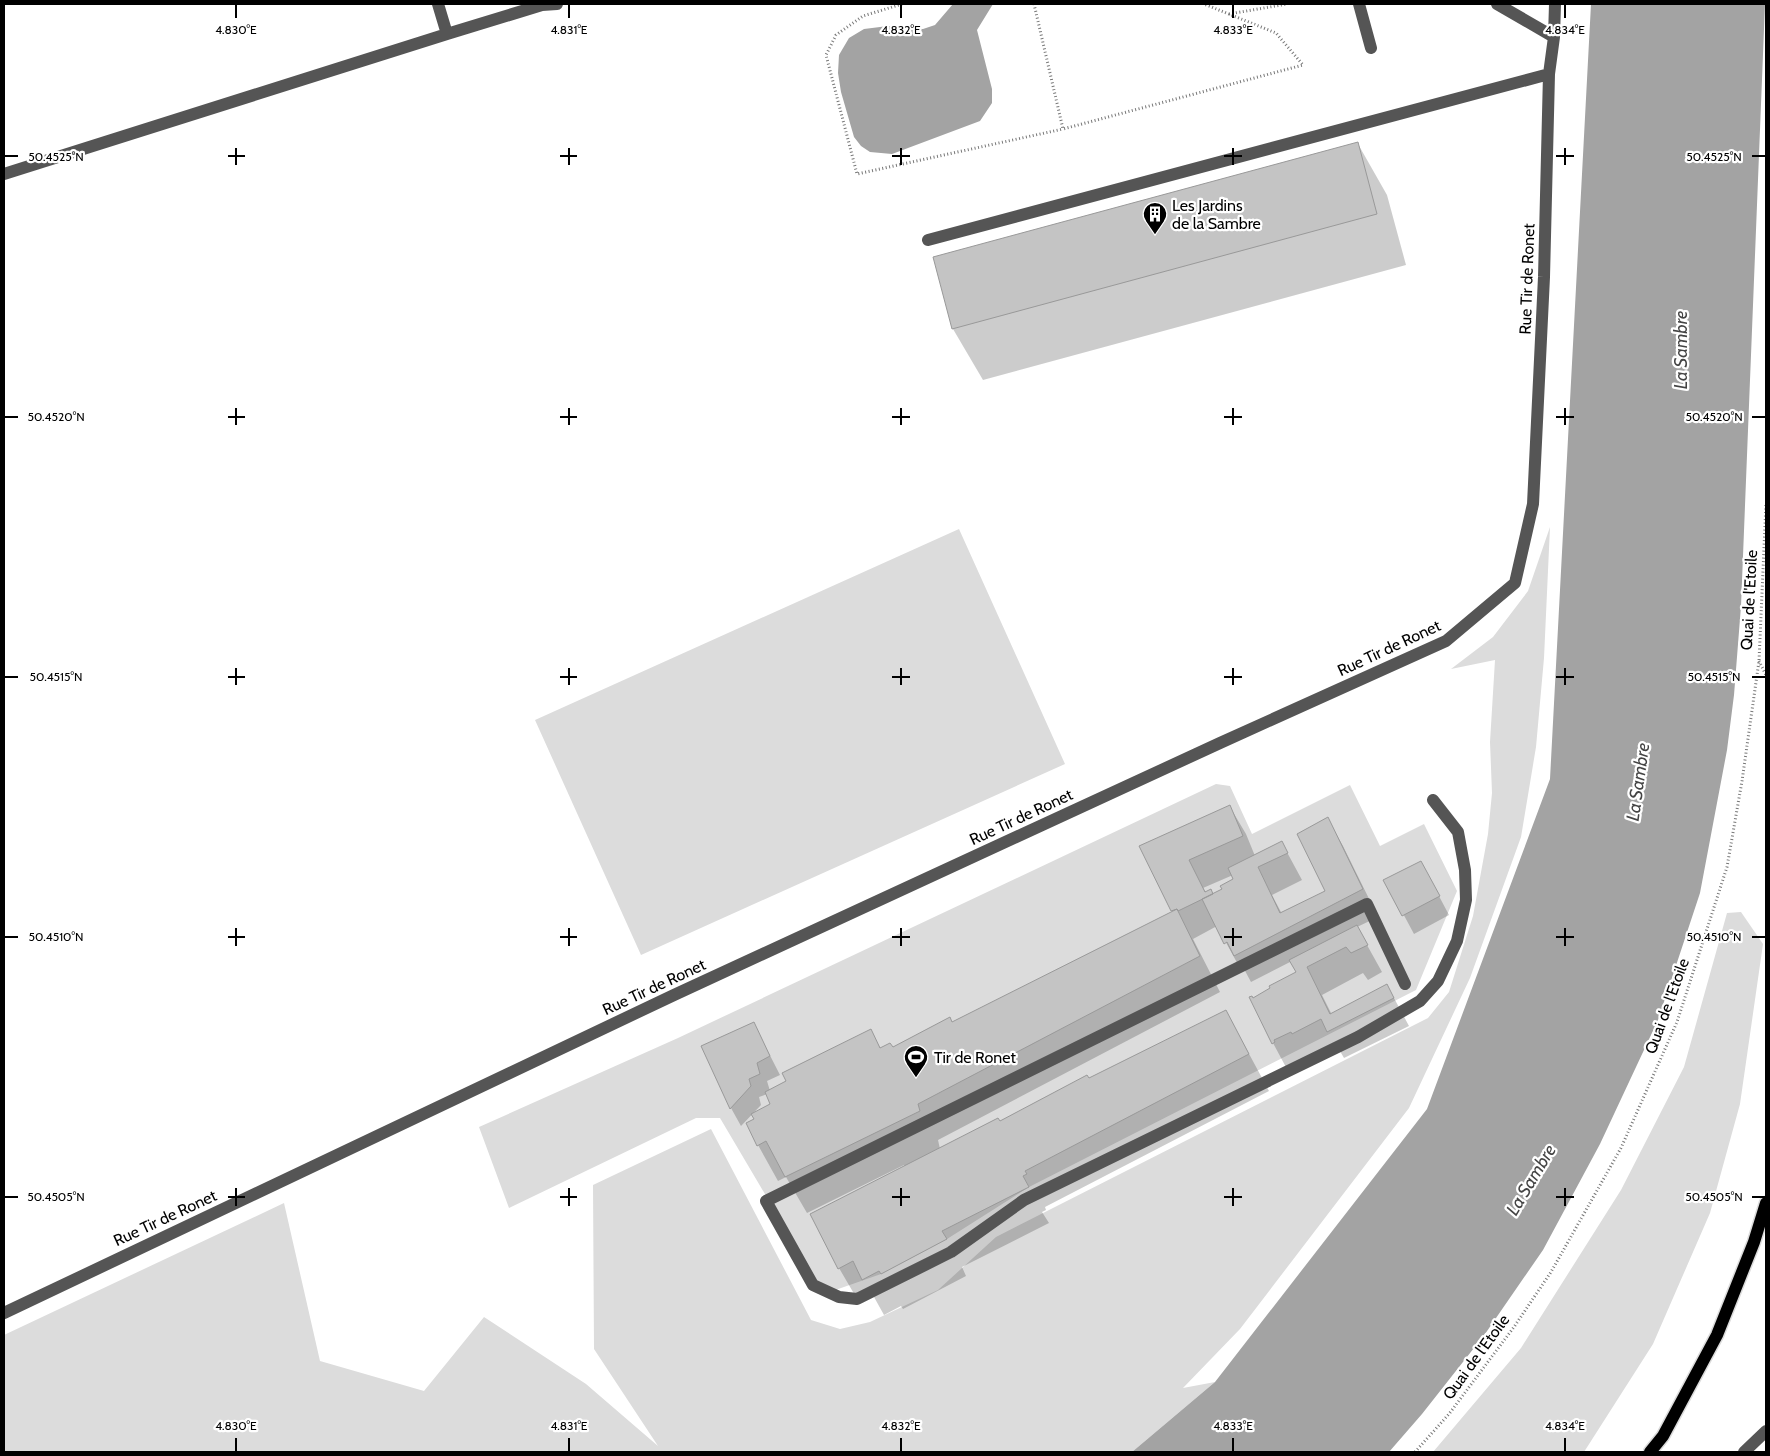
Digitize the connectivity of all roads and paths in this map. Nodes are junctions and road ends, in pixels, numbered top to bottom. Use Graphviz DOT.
graph roads {
  1 [pos="438,4"];
  2 [pos="556,4"];
  3 [pos="902,4"];
  4 [pos="1034,4"];
  5 [pos="1204,4"];
  6 [pos="1287,4"];
  7 [pos="1359,4"];
  8 [pos="1498,4"];
  9 [pos="1555,4"];
  10 [pos="1229,14"];
  11 [pos="447,34"];
  12 [pos="1554,37"];
  13 [pos="1371,48"];
  14 [pos="1549,74"];
  15 [pos="1063,129"];
  16 [pos="4,174"];
  17 [pos="928,240"];
  18 [pos="1766,503"];
  19 [pos="1759,660"];
  20 [pos="1766,675"];
  21 [pos="1433,800"];
  22 [pos="1405,984"];
  23 [pos="1766,1203"];
  24 [pos="4,1312"];
  25 [pos="1766,1431"];
  26 [pos="1415,1452"];
  27 [pos="1650,1452"];
  28 [pos="1744,1452"];
  1 -- 11 [label="street"];
  2 -- 11 [label="street"];
  3 -- 15 [label="path"];
  4 -- 15 [label="path"];
  5 -- 10 [label="path"];
  6 -- 10 [label="path"];
  7 -- 13 [label="street"];
  8 -- 12 [label="street"];
  9 -- 12 [label="street, Rue Tir de Ronet"];
  10 -- 15 [label="path"];
  11 -- 16 [label="street"];
  12 -- 14 [label="street, Rue Tir de Ronet"];
  14 -- 17 [label="street"];
  14 -- 24 [label="street, Rue Tir de Ronet"];
  18 -- 19 [label="path, Quai de l'Etoile"];
  19 -- 20 [label="path"];
  19 -- 26 [label="path, Quai de l'Etoile"];
  21 -- 22 [label="street"];
  23 -- 27 [label="main road"];
  25 -- 28 [label="street"];
}
